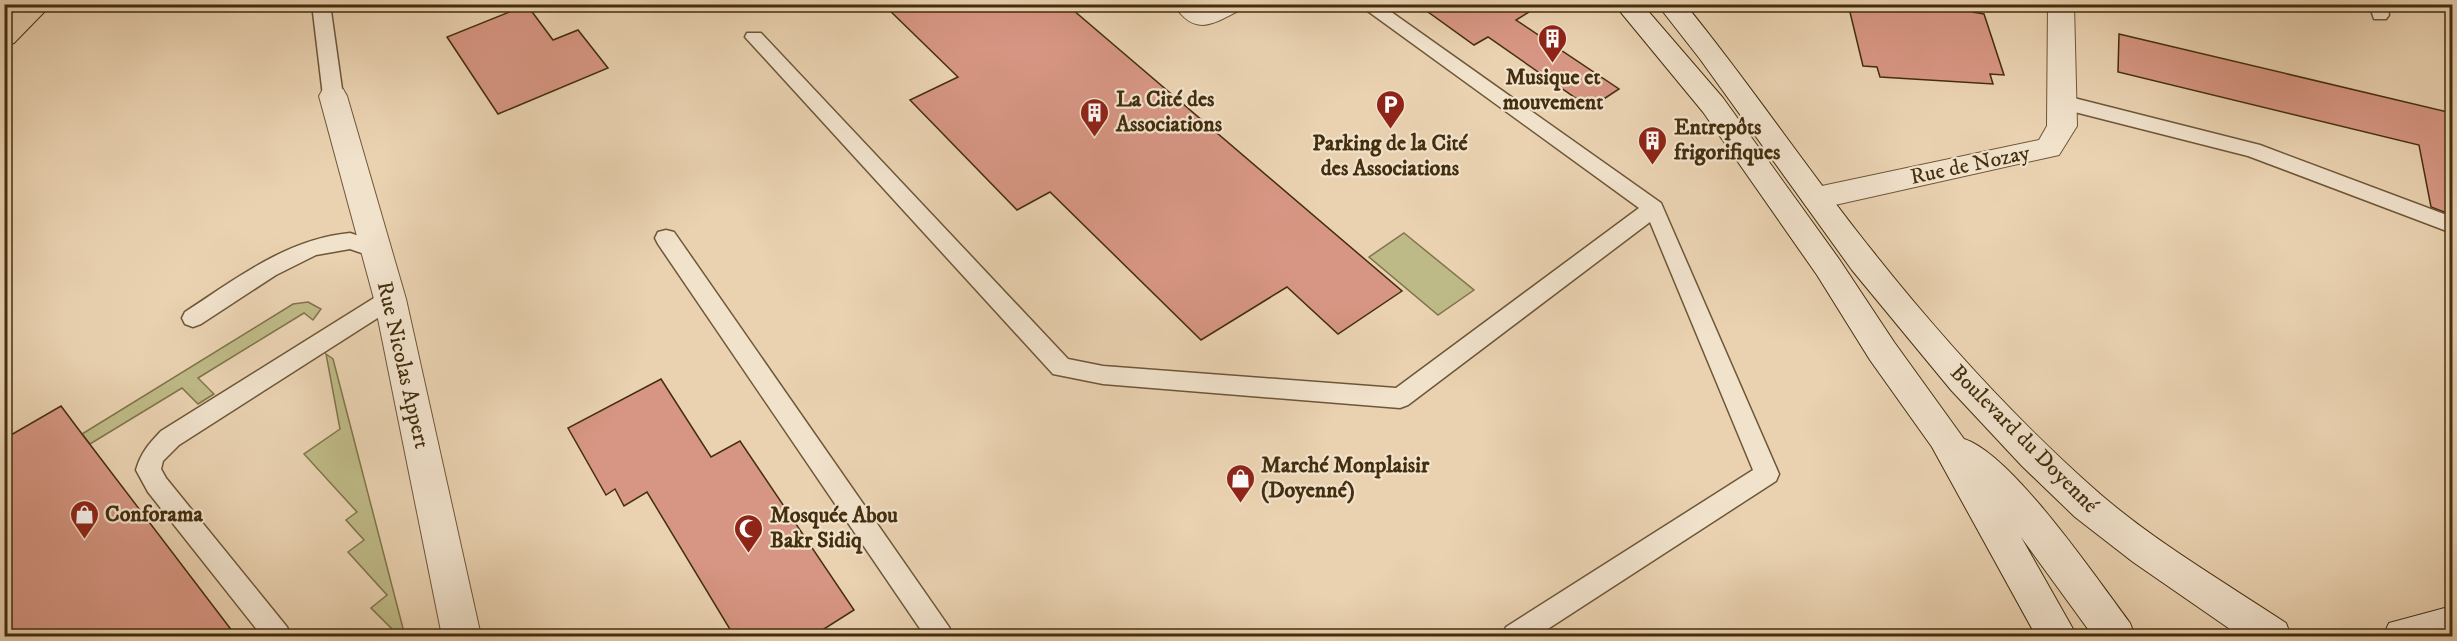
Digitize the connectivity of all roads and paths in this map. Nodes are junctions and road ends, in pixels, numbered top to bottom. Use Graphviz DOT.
graph roads {
  1 [pos="39,4"];
  2 [pos="321,4"];
  3 [pos="1189,4"];
  4 [pos="1232,4"];
  5 [pos="1367,4"];
  6 [pos="1627,4"];
  7 [pos="1670,4"];
  8 [pos="2061,4"];
  9 [pos="4,37"];
  10 [pos="754,37"];
  11 [pos="333,96"];
  12 [pos="2062,102"];
  13 [pos="1713,105"];
  14 [pos="1817,198"];
  15 [pos="1654,208"];
  16 [pos="2452,225"];
  17 [pos="666,238"];
  18 [pos="376,250"];
  19 [pos="390,299"];
  20 [pos="193,318"];
  21 [pos="1944,437"];
  22 [pos="2452,624"];
  23 [pos="278,636"];
  24 [pos="462,636"];
  25 [pos="940,636"];
  26 [pos="1515,636"];
  27 [pos="2057,636"];
  28 [pos="2116,636"];
  29 [pos="2271,636"];
  30 [pos="2403,636"];
  1 -- 9 [label="highway"];
  2 -- 11 [label="lane"];
  3 -- 4 [label="main road"];
  5 -- 15 [label="lane"];
  6 -- 13 [label="main road"];
  7 -- 14 [label="main road, Boulevard du Doyenné"];
  8 -- 12 [label="main road, Rue de Nozay"];
  10 -- 15 [label="lane"];
  11 -- 18 [label="main road, Rue Nicolas Appert"];
  12 -- 14 [label="main road, Rue de Nozay"];
  12 -- 16 [label="lane"];
  13 -- 14 [label="main road"];
  13 -- 21 [label="main road"];
  14 -- 29 [label="main road, Boulevard du Doyenné"];
  15 -- 26 [label="lane"];
  17 -- 25 [label="lane"];
  18 -- 19 [label="main road, Rue Nicolas Appert"];
  18 -- 20 [label="lane"];
  19 -- 23 [label="lane"];
  19 -- 24 [label="main road, Rue Nicolas Appert"];
  21 -- 27 [label="main road"];
  21 -- 28 [label="main road"];
  22 -- 30 [label="main road"];
}
